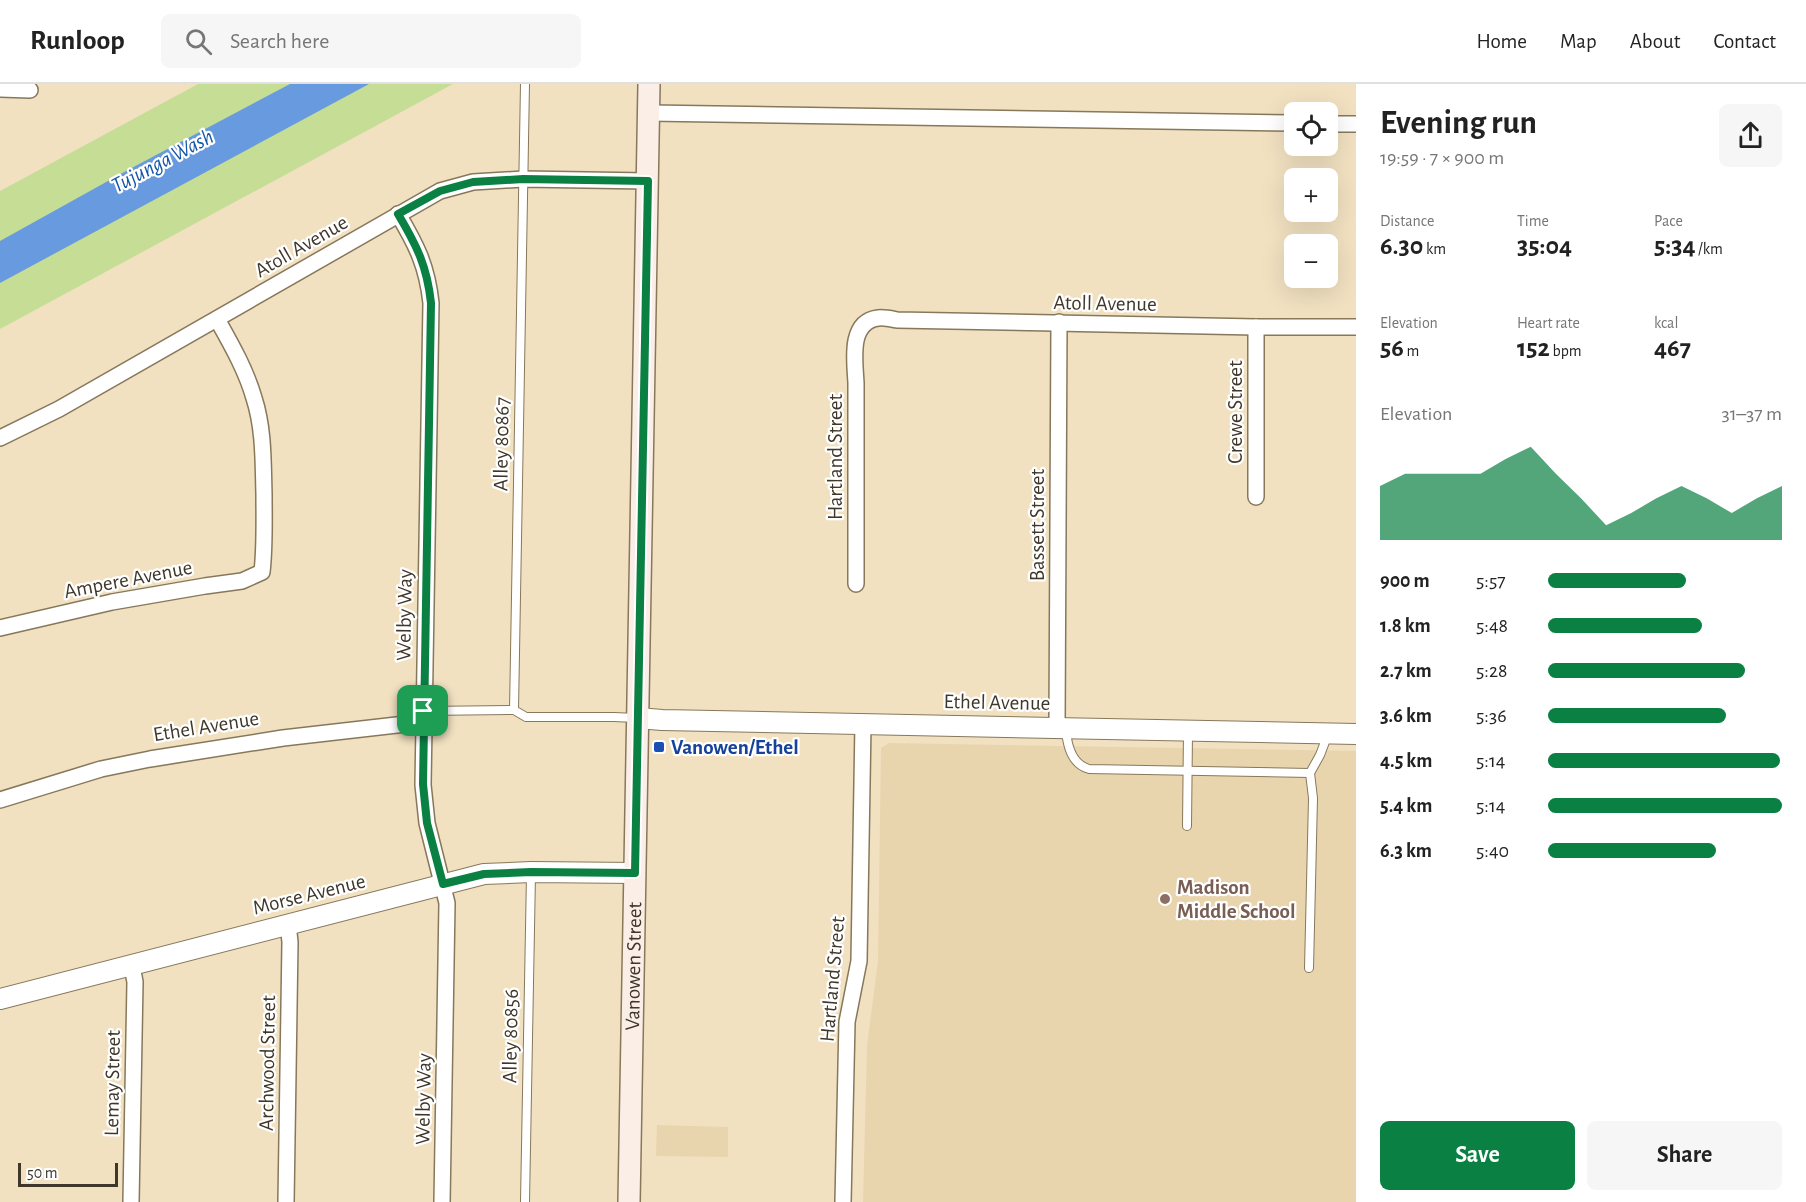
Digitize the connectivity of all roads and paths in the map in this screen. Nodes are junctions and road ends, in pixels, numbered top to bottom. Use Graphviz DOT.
graph roads {
  1 [pos="525,84"];
  2 [pos="649,84"];
  3 [pos="0,89"];
  4 [pos="30,90"];
  5 [pos="649,113"];
  6 [pos="1284,123"];
  7 [pos="1338,124"];
  8 [pos="1356,124"];
  9 [pos="523,179"];
  10 [pos="648,181"];
  11 [pos="398,214"];
  12 [pos="217,319"];
  13 [pos="1059,322"];
  14 [pos="1257,327"];
  15 [pos="1356,327"];
  16 [pos="859,332"];
  17 [pos="0,438"];
  18 [pos="1256,497"];
  19 [pos="856,584"];
  20 [pos="0,628"];
  21 [pos="514,710"];
  22 [pos="423,716"];
  23 [pos="638,718"];
  24 [pos="863,724"];
  25 [pos="1062,727"];
  26 [pos="1188,730"];
  27 [pos="1329,733"];
  28 [pos="1356,734"];
  29 [pos="1187,771"];
  30 [pos="1310,773"];
  31 [pos="0,800"];
  32 [pos="1187,826"];
  33 [pos="531,872"];
  34 [pos="635,873"];
  35 [pos="443,884"];
  36 [pos="288,924"];
  37 [pos="132,966"];
  38 [pos="1310,968"];
  39 [pos="0,999"];
  40 [pos="131,1202"];
  41 [pos="286,1202"];
  42 [pos="442,1202"];
  43 [pos="525,1202"];
  44 [pos="629,1202"];
  45 [pos="843,1202"];
  1 -- 9 [label="lane, Alley 80867"];
  2 -- 5 [label="main road, Vanowen Street"];
  3 -- 4 [label="street"];
  5 -- 6 [label="street"];
  5 -- 10 [label="main road, Vanowen Street"];
  7 -- 8 [label="street"];
  9 -- 10 [label="street, Atoll Avenue"];
  9 -- 11 [label="street, Atoll Avenue"];
  9 -- 21 [label="lane, Alley 80867"];
  10 -- 23 [label="main road, Vanowen Street"];
  11 -- 12 [label="street, Atoll Avenue"];
  11 -- 22 [label="street, Welby Way"];
  12 -- 17 [label="street, Atoll Avenue"];
  12 -- 20 [label="street, Ampere Avenue"];
  13 -- 14 [label="street, Atoll Avenue"];
  13 -- 16 [label="street, Atoll Avenue"];
  13 -- 25 [label="street, Bassett Street"];
  14 -- 15 [label="street, Atoll Avenue"];
  14 -- 18 [label="street, Crewe Street"];
  16 -- 19 [label="street, Hartland Street"];
  21 -- 22 [label="lane"];
  21 -- 23 [label="lane"];
  22 -- 31 [label="street, Ethel Avenue"];
  22 -- 35 [label="street, Welby Way"];
  23 -- 24 [label="street, Ethel Avenue"];
  23 -- 34 [label="main road, Vanowen Street"];
  24 -- 25 [label="street, Ethel Avenue"];
  24 -- 45 [label="street, Hartland Street"];
  25 -- 26 [label="street, Ethel Avenue"];
  25 -- 29 [label="lane"];
  26 -- 27 [label="street, Ethel Avenue"];
  26 -- 29 [label="lane"];
  27 -- 28 [label="street, Ethel Avenue"];
  27 -- 30 [label="lane"];
  29 -- 30 [label="lane"];
  29 -- 32 [label="lane"];
  30 -- 38 [label="lane"];
  33 -- 34 [label="street, Morse Avenue"];
  33 -- 35 [label="street, Morse Avenue"];
  33 -- 43 [label="lane, Alley 80856"];
  34 -- 44 [label="main road, Vanowen Street"];
  35 -- 36 [label="street, Morse Avenue"];
  35 -- 42 [label="street, Welby Way"];
  36 -- 37 [label="street, Morse Avenue"];
  36 -- 41 [label="street, Archwood Street"];
  37 -- 39 [label="street, Morse Avenue"];
  37 -- 40 [label="street, Lemay Street"];
}
